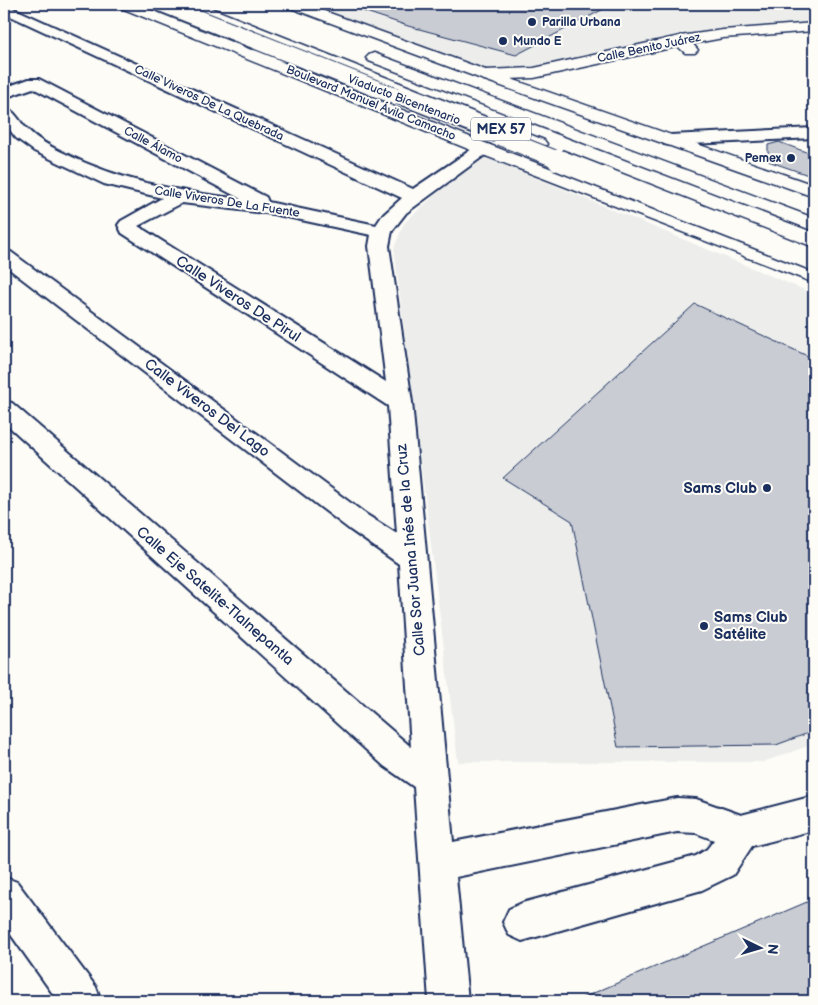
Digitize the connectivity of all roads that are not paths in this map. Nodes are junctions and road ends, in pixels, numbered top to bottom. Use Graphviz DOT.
graph roads {
  1 [pos="124,4"];
  2 [pos="163,4"];
  3 [pos="189,4"];
  4 [pos="231,4"];
  5 [pos="293,4"];
  6 [pos="4,8"];
  7 [pos="258,14"];
  8 [pos="814,27"];
  9 [pos="814,37"];
  10 [pos="685,45"];
  11 [pos="359,52"];
  12 [pos="252,55"];
  13 [pos="330,60"];
  14 [pos="485,75"];
  15 [pos="4,92"];
  16 [pos="540,94"];
  17 [pos="4,112"];
  18 [pos="814,133"];
  19 [pos="670,140"];
  20 [pos="484,149"];
  21 [pos="628,153"];
  22 [pos="814,191"];
  23 [pos="180,197"];
  24 [pos="415,197"];
  25 [pos="814,204"];
  26 [pos="273,208"];
  27 [pos="707,211"];
  28 [pos="814,225"];
  29 [pos="382,232"];
  30 [pos="752,253"];
  31 [pos="814,253"];
  32 [pos="4,256"];
  33 [pos="814,260"];
  34 [pos="814,277"];
  35 [pos="400,402"];
  36 [pos="4,409"];
  37 [pos="412,558"];
  38 [pos="429,778"];
  39 [pos="814,813"];
  40 [pos="741,832"];
  41 [pos="436,863"];
  42 [pos="4,895"];
  43 [pos="522,922"];
  44 [pos="82,1001"];
  45 [pos="448,1001"];
  1 -- 12 [label="main road, Boulevard Manuel Ávila Camacho"];
  2 -- 33 [label="main road, Viaducto Bicentenario, bridge"];
  3 -- 13 [label="main road, Boulevard Manuel Ávila Camacho / MEX 57"];
  4 -- 7 [label="main road"];
  5 -- 14 [label="main road"];
  6 -- 24 [label="street, Calle Viveros De La Quebrada"];
  8 -- 10 [label="main road, Calle Benito Juárez"];
  9 -- 10 [label="main road, Calle Benito Juárez"];
  10 -- 14 [label="main road, Calle Benito Juárez"];
  10 -- 16 [label="main road, Calle Benito Juárez"];
  11 -- 21 [label="main road, MEX 57"];
  12 -- 13 [label="main road"];
  12 -- 20 [label="main road, Boulevard Manuel Ávila Camacho"];
  13 -- 27 [label="main road, Boulevard Manuel Ávila Camacho / MEX 57"];
  14 -- 16 [label="main road"];
  15 -- 26 [label="street, Calle Álamo"];
  16 -- 19 [label="main road"];
  17 -- 23 [label="street, Calle Viveros De La Fuente"];
  18 -- 19 [label="street"];
  19 -- 22 [label="main road"];
  20 -- 24 [label="street"];
  20 -- 30 [label="main road, Boulevard Manuel Ávila Camacho"];
  21 -- 25 [label="main road"];
  21 -- 28 [label="main road, MEX 57"];
  23 -- 26 [label="street, Calle Viveros De La Fuente"];
  23 -- 35 [label="street, Calle Viveros De Pirul"];
  24 -- 29 [label="street"];
  26 -- 29 [label="street, Calle Viveros De La Fuente"];
  27 -- 30 [label="main road"];
  27 -- 31 [label="main road, Boulevard Manuel Ávila Camacho / MEX 57"];
  29 -- 35 [label="street, Calle Sor Juana Inés de la Cruz"];
  30 -- 34 [label="main road, Boulevard Manuel Ávila Camacho"];
  32 -- 37 [label="street, Calle Viveros Del Lago"];
  35 -- 37 [label="street, Calle Sor Juana Inés de la Cruz"];
  36 -- 38 [label="street, Calle Eje Satelite-Tlalnepantla"];
  37 -- 38 [label="street, Calle Sor Juana Inés de la Cruz"];
  38 -- 41 [label="street, Calle Sor Juana Inés de la Cruz"];
  39 -- 40 [label="street"];
  40 -- 41 [label="street"];
  40 -- 43 [label="street"];
  41 -- 45 [label="street, Calle Sor Juana Inés de la Cruz"];
  42 -- 44 [label="street"];
}
